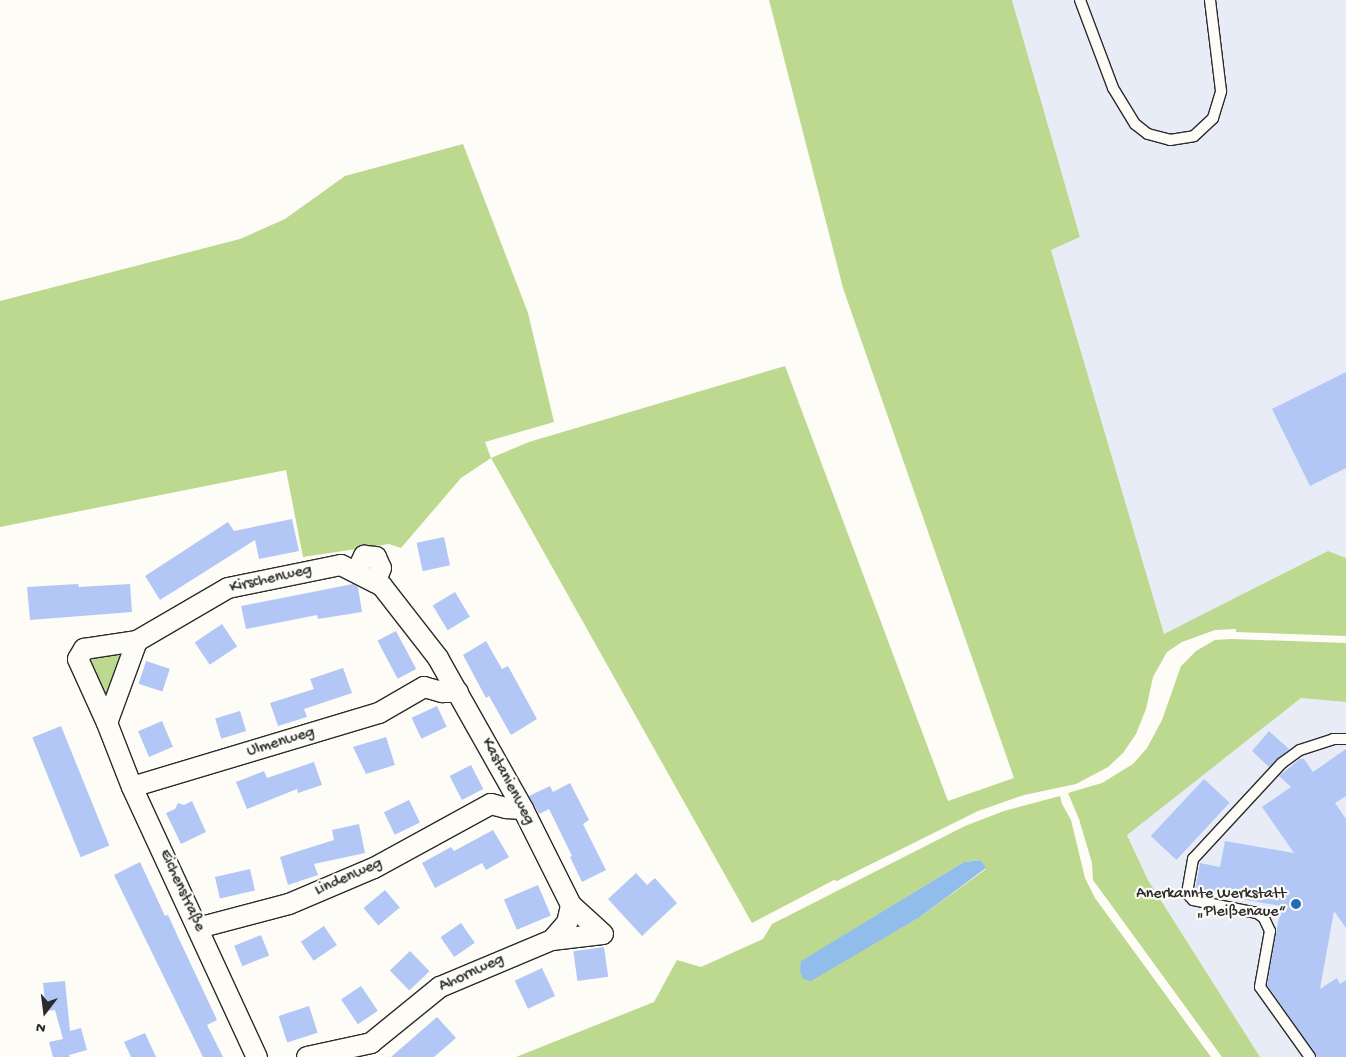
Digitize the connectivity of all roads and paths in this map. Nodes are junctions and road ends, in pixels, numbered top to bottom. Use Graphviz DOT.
graph roads {
  1 [pos="1080,0"];
  2 [pos="1210,0"];
  3 [pos="379,584"];
  4 [pos="136,641"];
  5 [pos="438,658"];
  6 [pos="424,687"];
  7 [pos="458,692"];
  8 [pos="107,723"];
  9 [pos="1346,739"];
  10 [pos="504,774"];
  11 [pos="132,787"];
  12 [pos="491,804"];
  13 [pos="523,809"];
  14 [pos="571,905"];
  15 [pos="198,928"];
  16 [pos="552,940"];
  17 [pos="257,1057"];
  18 [pos="307,1057"];
  19 [pos="1310,1057"];
  1 -- 2 [label="lane"];
  3 -- 4 [label="street, Kirschenweg"];
  3 -- 5 [label="street, Kastanienweg"];
  4 -- 8 [label="street"];
  4 -- 8 [label="street, Kirschenweg"];
  5 -- 6 [label="street"];
  5 -- 7 [label="street, Kastanienweg"];
  6 -- 7 [label="street"];
  6 -- 11 [label="street, Ulmenweg"];
  7 -- 10 [label="street, Kastanienweg"];
  8 -- 11 [label="street, Eichenstraße"];
  9 -- 19 [label="lane"];
  10 -- 12 [label="street"];
  10 -- 13 [label="street, Kastanienweg"];
  11 -- 15 [label="street, Eichenstraße"];
  12 -- 13 [label="street"];
  12 -- 15 [label="street, Lindenweg"];
  13 -- 14 [label="street, Kastanienweg"];
  14 -- 16 [label="street, Ahornweg"];
  14 -- 16 [label="street, Kastanienweg"];
  15 -- 17 [label="street, Eichenstraße"];
  16 -- 18 [label="street, Ahornweg"];
}
